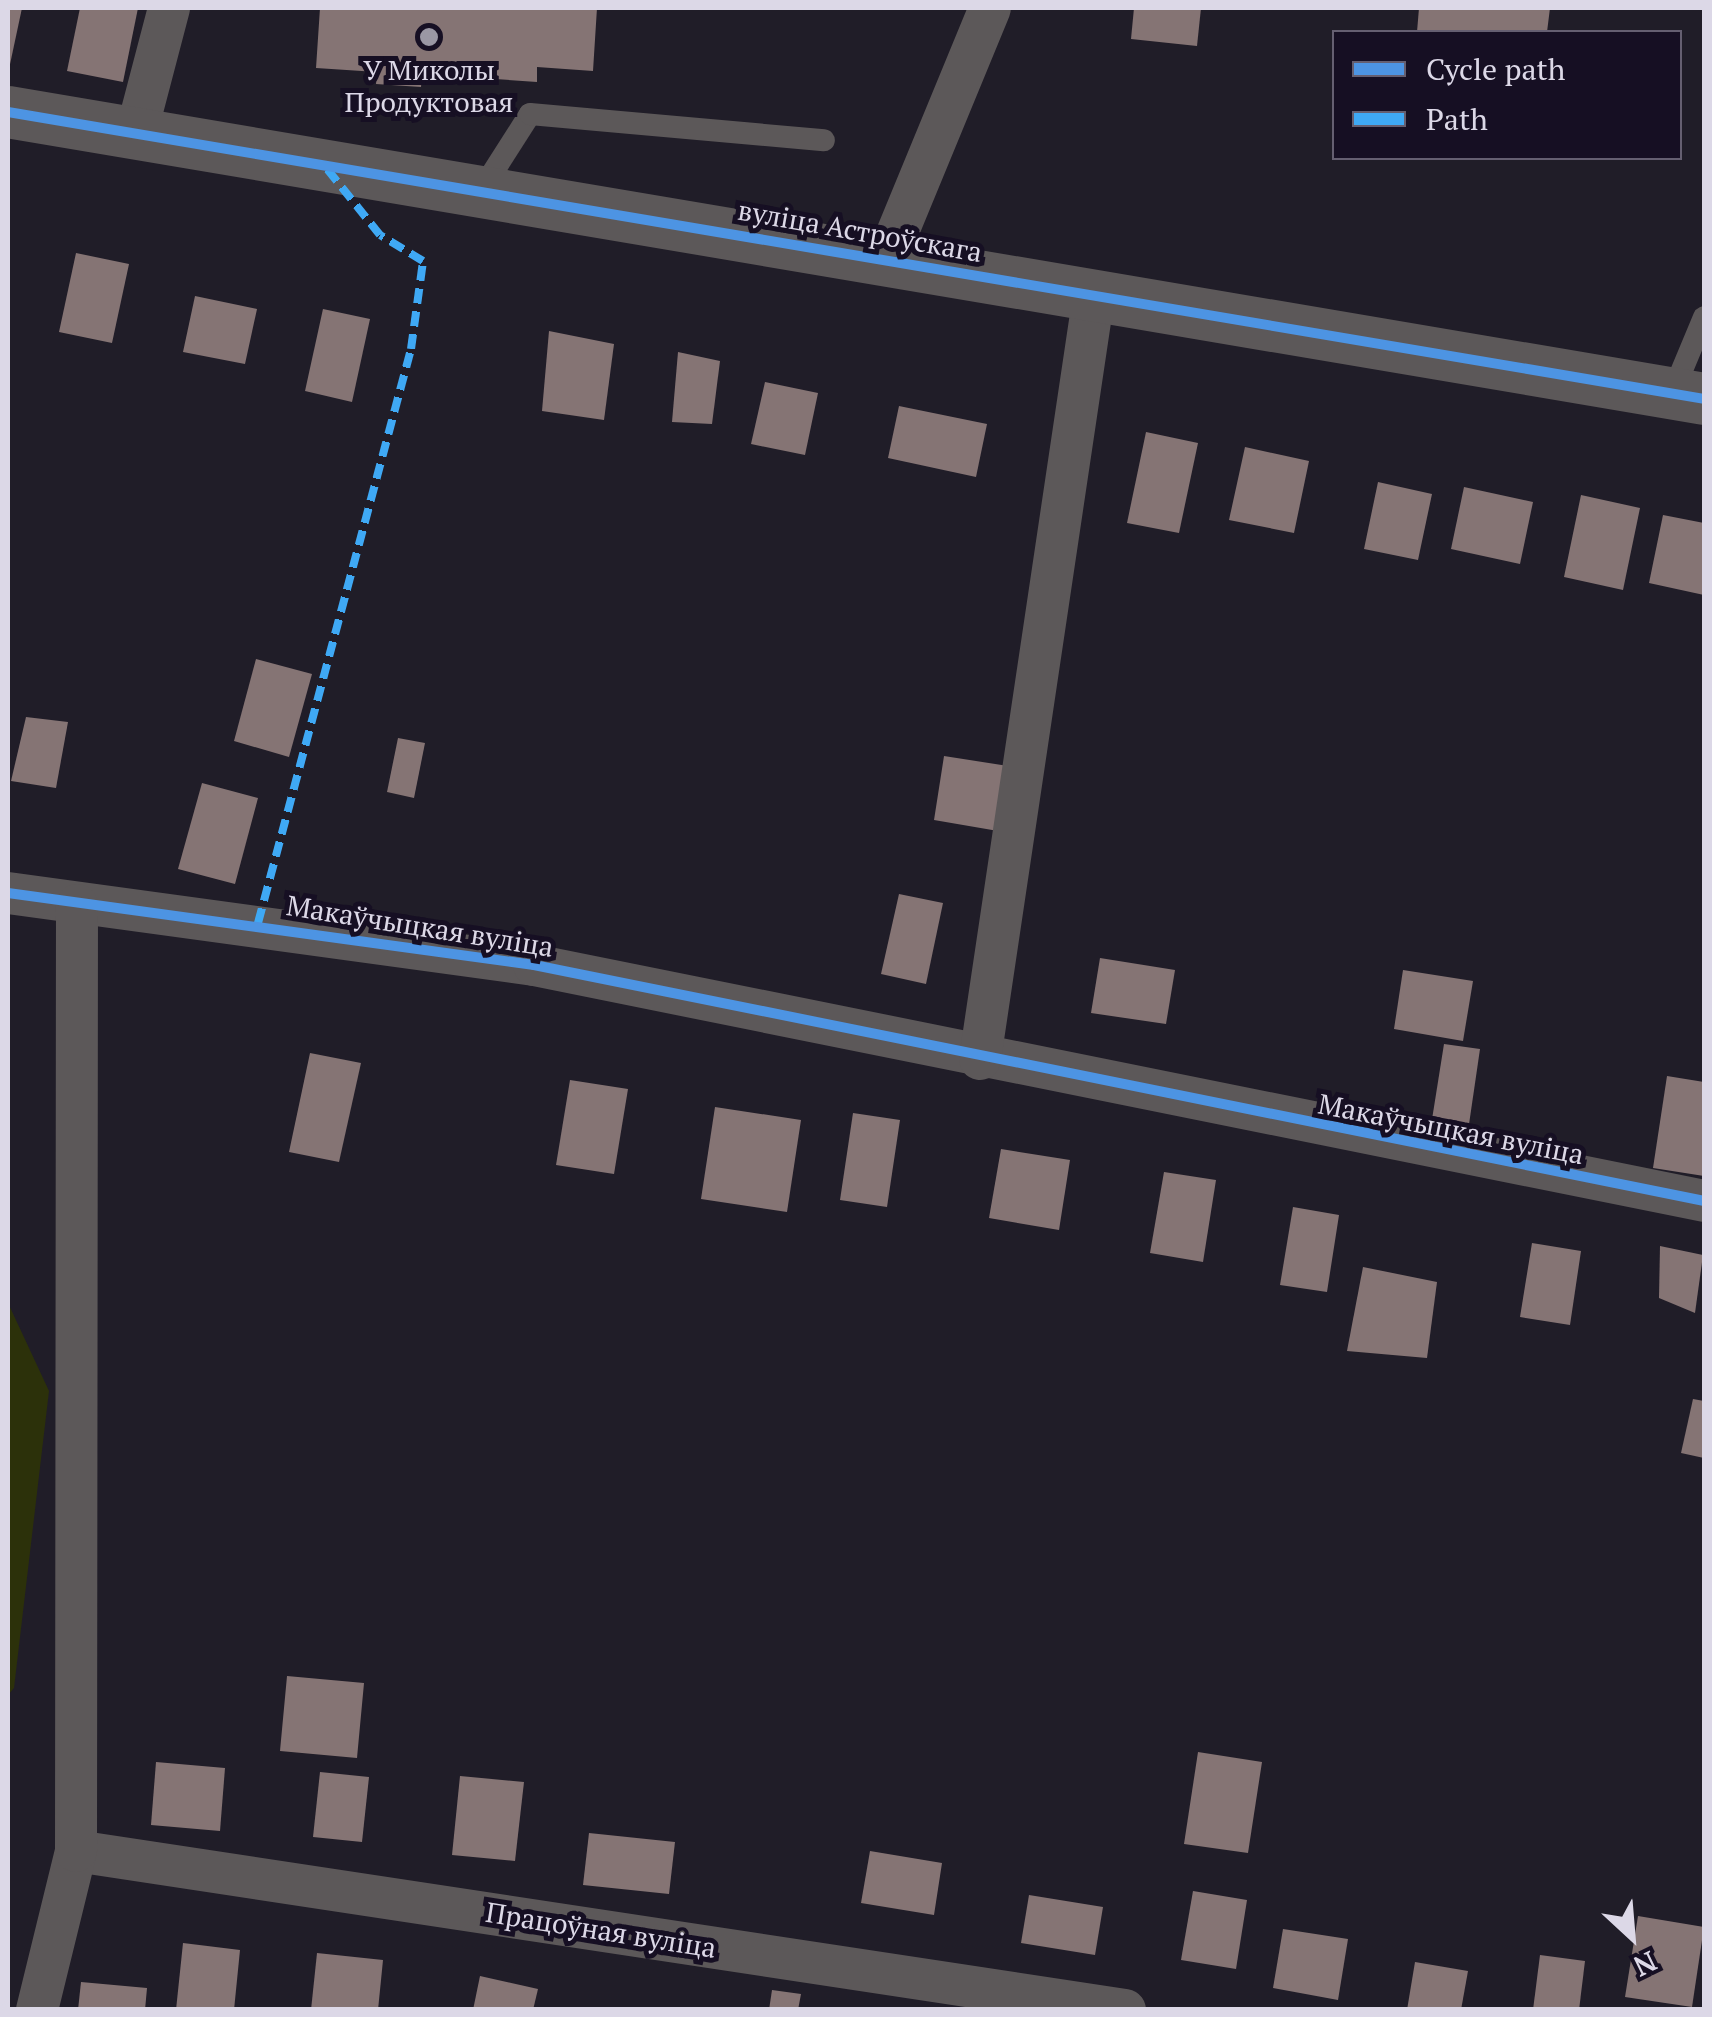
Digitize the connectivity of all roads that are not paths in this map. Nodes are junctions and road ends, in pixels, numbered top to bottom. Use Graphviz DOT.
graph roads {
  1 [pos="169,8"];
  2 [pos="990,8"];
  3 [pos="8,112"];
  4 [pos="136,134"];
  5 [pos="824,140"];
  6 [pos="481,191"];
  7 [pos="887,258"];
  8 [pos="1094,294"];
  9 [pos="1704,317"];
  10 [pos="1688,397"];
  11 [pos="8,893"];
  12 [pos="77,906"];
  13 [pos="980,1060"];
  14 [pos="1704,1201"];
  15 [pos="76,1852"];
  16 [pos="36,2010"];
  17 [pos="1126,2010"];
  1 -- 4 [label="street"];
  2 -- 7 [label="street"];
  3 -- 4 [label="street, вуліца Астроўскага"];
  4 -- 6 [label="street, вуліца Астроўскага"];
  5 -- 6 [label="lane"];
  6 -- 7 [label="street, вуліца Астроўскага"];
  7 -- 8 [label="street, вуліца Астроўскага"];
  8 -- 10 [label="street, вуліца Астроўскага"];
  8 -- 13 [label="street"];
  9 -- 10 [label="lane"];
  11 -- 12 [label="street, Макаўчыцкая вуліца"];
  12 -- 13 [label="street, Макаўчыцкая вуліца"];
  12 -- 15 [label="street"];
  13 -- 14 [label="street, Макаўчыцкая вуліца"];
  15 -- 16 [label="street"];
  15 -- 17 [label="street, Працоўная вуліца"];
}
